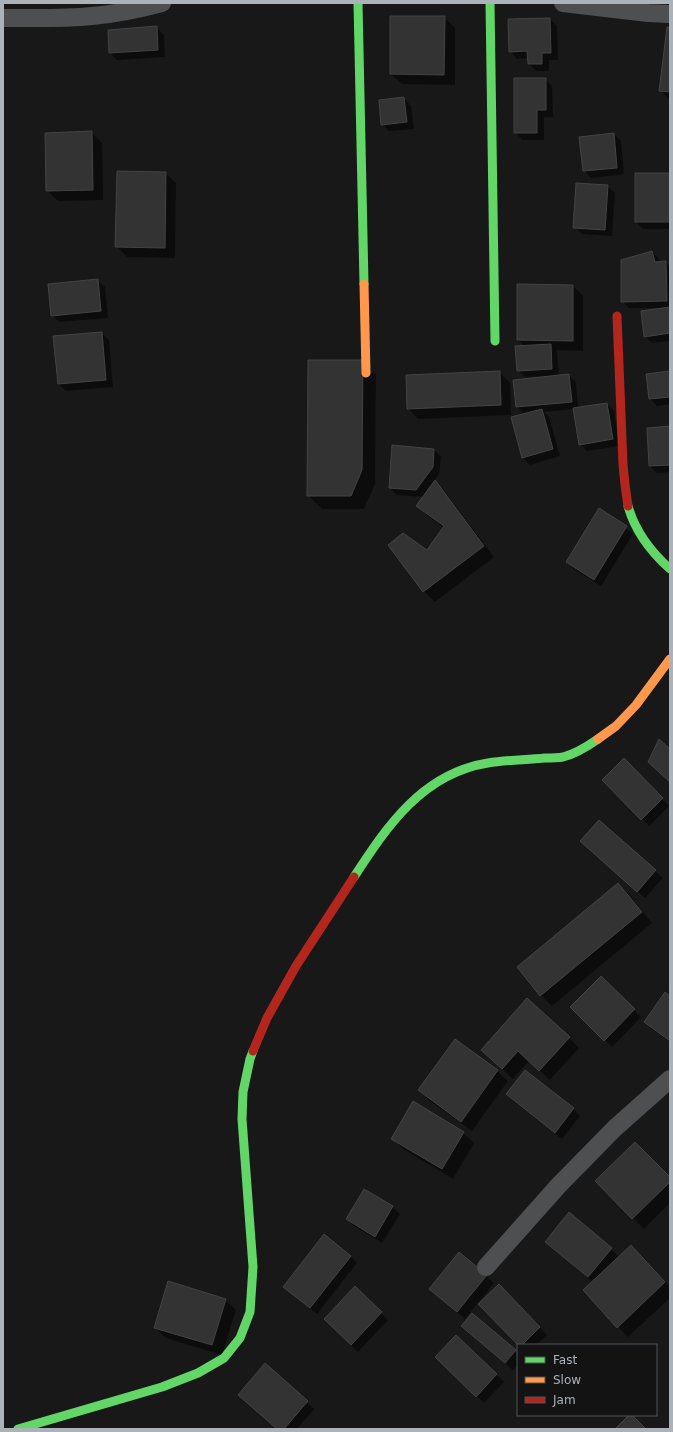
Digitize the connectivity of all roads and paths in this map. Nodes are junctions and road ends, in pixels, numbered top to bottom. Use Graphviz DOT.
graph roads {
  1 [pos="162,3"];
  2 [pos="358,3"];
  3 [pos="490,3"];
  4 [pos="563,3"];
  5 [pos="648,8"];
  6 [pos="670,14"];
  7 [pos="3,18"];
  8 [pos="617,316"];
  9 [pos="495,341"];
  10 [pos="366,373"];
  11 [pos="670,569"];
  12 [pos="670,658"];
  13 [pos="670,1079"];
  14 [pos="486,1267"];
  15 [pos="18,1429"];
  1 -- 7 [label="street"];
  2 -- 10 [label="street"];
  3 -- 9 [label="street"];
  4 -- 5 [label="street"];
  5 -- 6 [label="street"];
  8 -- 11 [label="street"];
  12 -- 15 [label="street"];
  13 -- 14 [label="street"];
}
